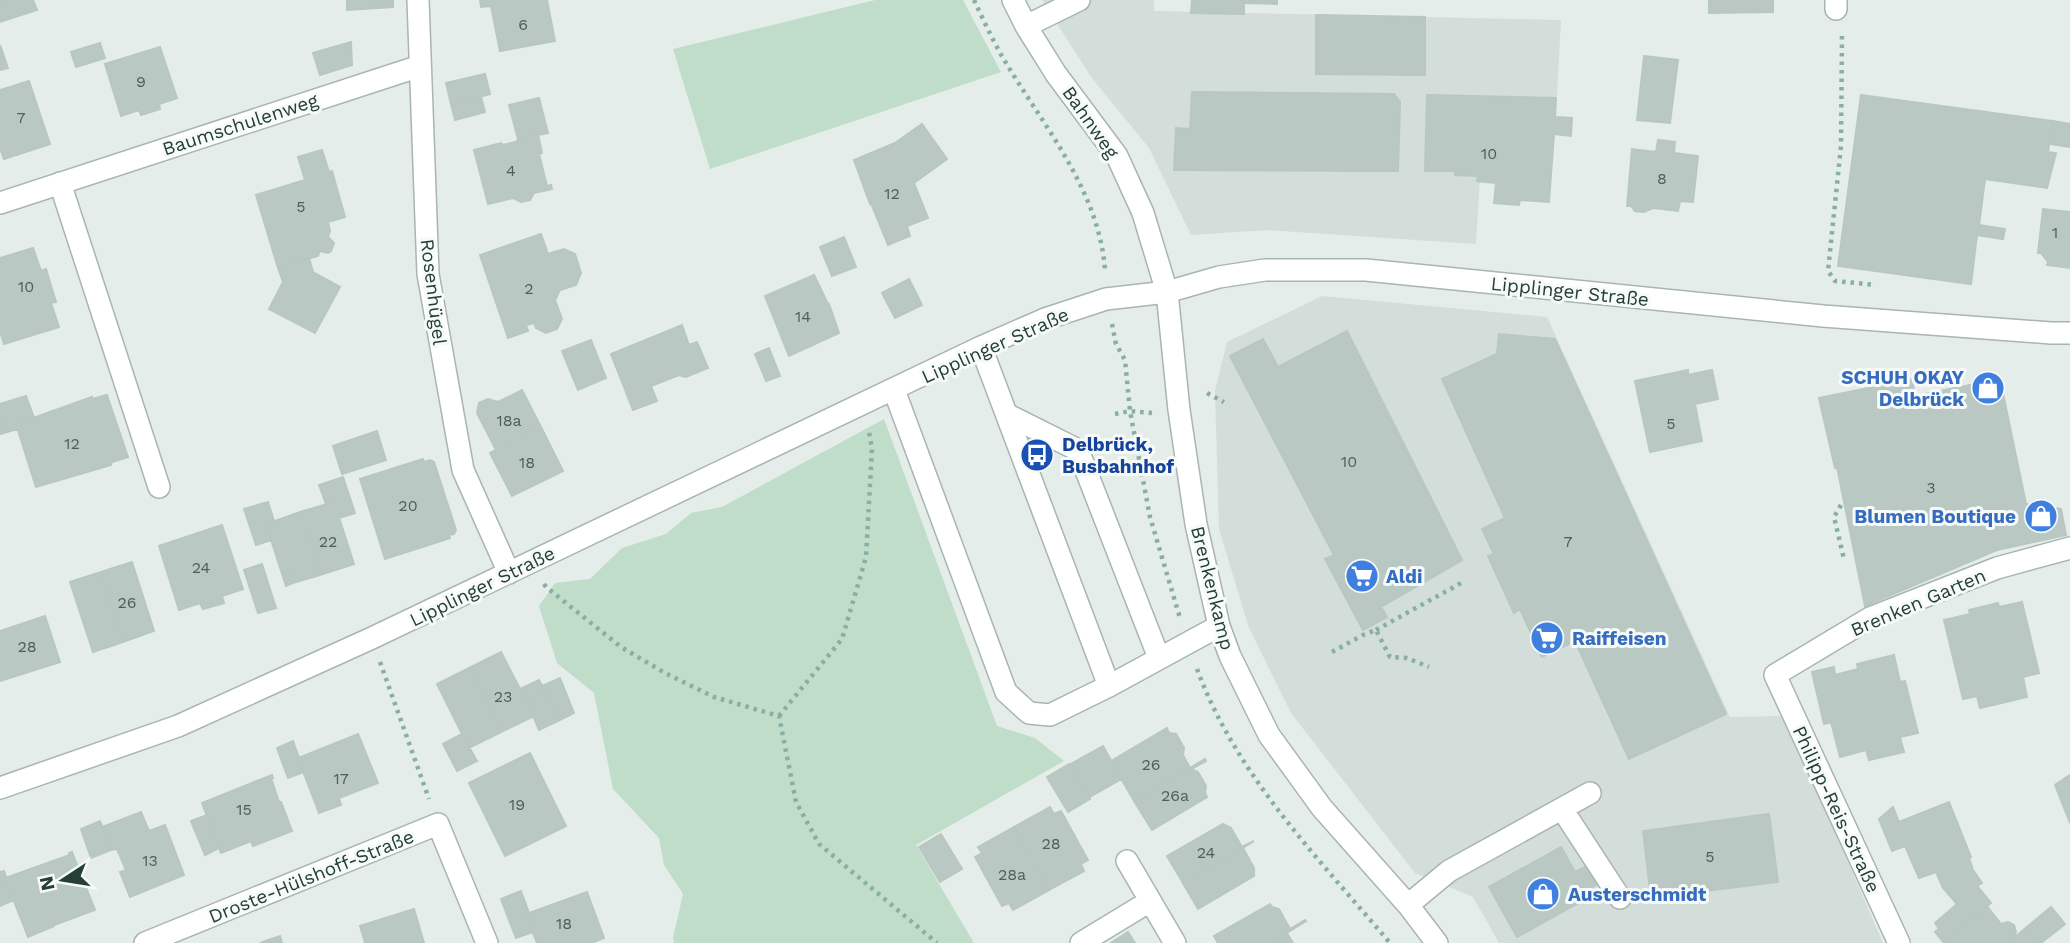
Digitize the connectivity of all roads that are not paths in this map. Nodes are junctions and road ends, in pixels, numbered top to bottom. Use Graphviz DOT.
graph roads {
  1 [pos="418,0"];
  2 [pos="1013,0"];
  3 [pos="1079,0"];
  4 [pos="1026,26"];
  5 [pos="420,66"];
  6 [pos="60,183"];
  7 [pos="0,203"];
  8 [pos="1167,292"];
  9 [pos="2070,333"];
  10 [pos="981,347"];
  11 [pos="894,390"];
  12 [pos="1008,415"];
  13 [pos="159,487"];
  14 [pos="2070,548"];
  15 [pos="509,573"];
  16 [pos="1219,626"];
  17 [pos="1159,658"];
  18 [pos="1775,675"];
  19 [pos="1109,686"];
  20 [pos="0,788"];
  21 [pos="1590,793"];
  22 [pos="1562,809"];
  23 [pos="1126,861"];
  24 [pos="1620,898"];
  25 [pos="1150,901"];
  26 [pos="1408,905"];
  27 [pos="145,943"];
  28 [pos="487,943"];
  29 [pos="1081,943"];
  30 [pos="1175,943"];
  31 [pos="1437,943"];
  32 [pos="1899,943"];
  1 -- 5 [label="street, Rosenhügel"];
  2 -- 4 [label="street, Bahnweg"];
  3 -- 4 [label="street"];
  4 -- 8 [label="street, Bahnweg"];
  5 -- 6 [label="street, Baumschulenweg"];
  5 -- 15 [label="street, Rosenhügel"];
  6 -- 7 [label="street, Baumschulenweg"];
  6 -- 13 [label="street"];
  8 -- 9 [label="street, Lipplinger Straße"];
  8 -- 10 [label="street, Lipplinger Straße"];
  8 -- 16 [label="street, Brenkenkamp"];
  10 -- 11 [label="street, Lipplinger Straße"];
  10 -- 12 [label="street"];
  11 -- 15 [label="street, Lipplinger Straße"];
  11 -- 19 [label="street"];
  12 -- 17 [label="street"];
  12 -- 19 [label="street"];
  14 -- 18 [label="street, Brenken Garten"];
  15 -- 20 [label="street, Lipplinger Straße"];
  16 -- 17 [label="street"];
  16 -- 26 [label="street, Brenkenkamp"];
  17 -- 19 [label="street"];
  18 -- 32 [label="street, Philipp-Reis-Straße"];
  21 -- 22 [label="street"];
  22 -- 24 [label="street"];
  22 -- 26 [label="street"];
  23 -- 25 [label="street"];
  25 -- 29 [label="street"];
  25 -- 30 [label="street"];
  26 -- 31 [label="street, Brenkenkamp"];
  27 -- 28 [label="street, Droste-Hülshoff-Straße"];
}
